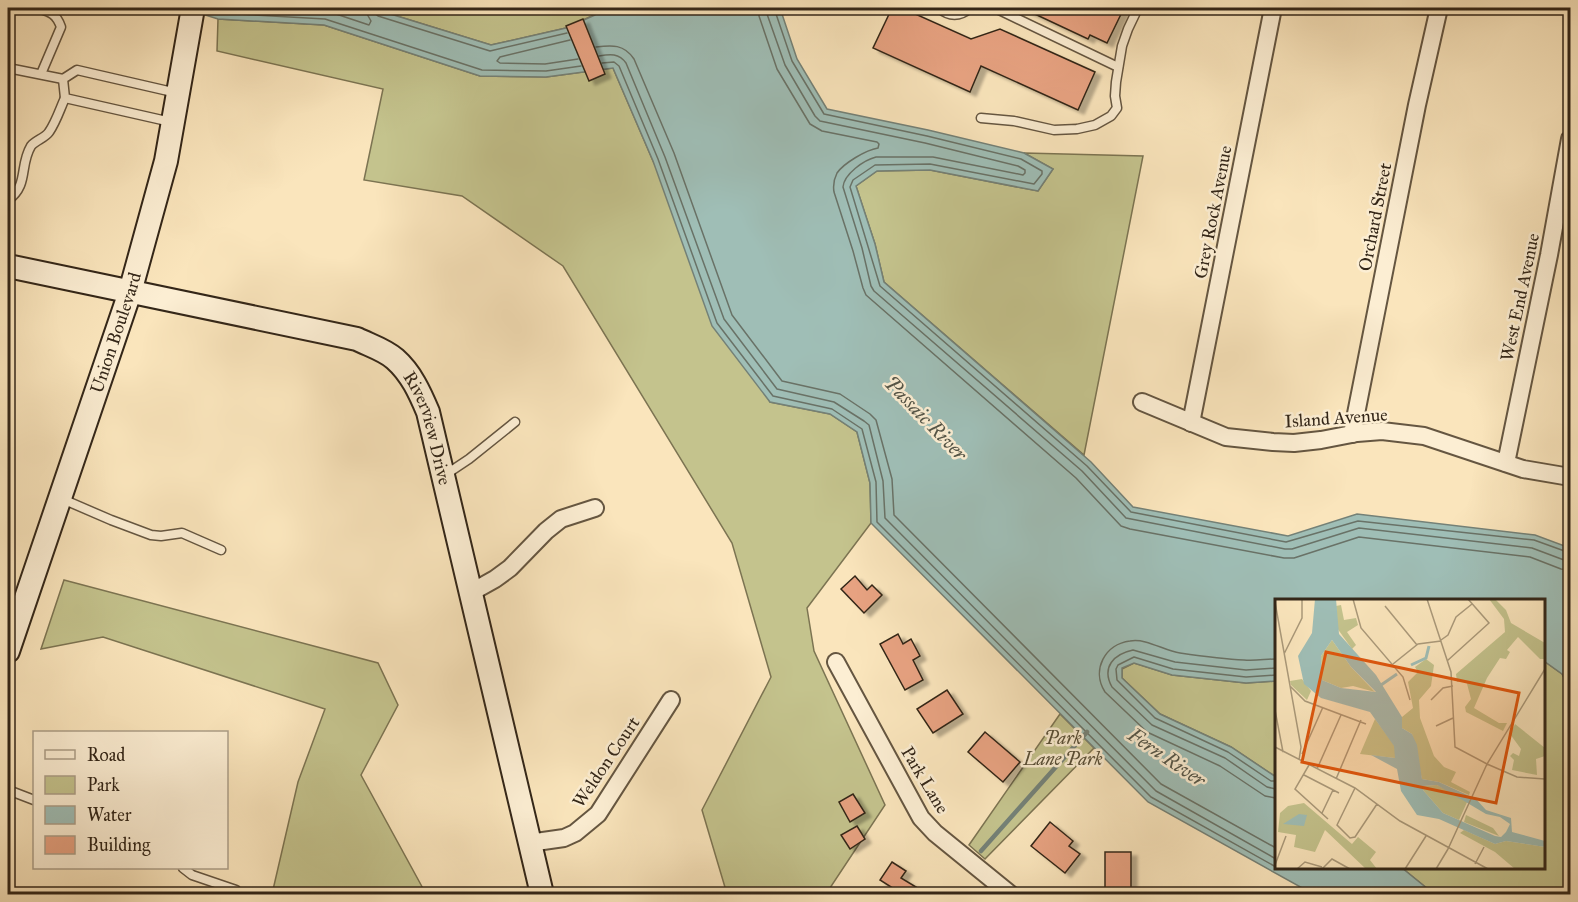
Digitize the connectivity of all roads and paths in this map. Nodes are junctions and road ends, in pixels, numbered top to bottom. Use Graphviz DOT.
graph roads {
  1 [pos="37,8"];
  2 [pos="193,8"];
  3 [pos="939,8"];
  4 [pos="970,8"];
  5 [pos="995,8"];
  6 [pos="1138,8"];
  7 [pos="1273,8"];
  8 [pos="1439,8"];
  9 [pos="1118,67"];
  10 [pos="8,68"];
  11 [pos="41,74"];
  12 [pos="63,79"];
  13 [pos="178,93"];
  14 [pos="65,98"];
  15 [pos="981,118"];
  16 [pos="172,122"];
  17 [pos="1570,139"];
  18 [pos="8,200"];
  19 [pos="8,266"];
  20 [pos="130,292"];
  21 [pos="1142,402"];
  22 [pos="514,422"];
  23 [pos="1191,423"];
  24 [pos="1352,434"];
  25 [pos="1506,463"];
  26 [pos="442,477"];
  27 [pos="1570,477"];
  28 [pos="60,498"];
  29 [pos="595,508"];
  30 [pos="222,550"];
  31 [pos="470,593"];
  32 [pos="8,651"];
  33 [pos="836,662"];
  34 [pos="671,700"];
  35 [pos="8,790"];
  36 [pos="33,801"];
  37 [pos="529,843"];
  38 [pos="186,869"];
  39 [pos="236,890"];
  40 [pos="542,894"];
  41 [pos="1010,894"];
  1 -- 11 [label="lane"];
  2 -- 13 [label="main road, Union Boulevard"];
  3 -- 4 [label="lane"];
  5 -- 9 [label="lane"];
  6 -- 9 [label="lane"];
  7 -- 23 [label="street, Grey Rock Avenue"];
  8 -- 24 [label="street, Orchard Street"];
  9 -- 15 [label="lane"];
  10 -- 11 [label="lane"];
  11 -- 12 [label="lane"];
  12 -- 13 [label="lane"];
  12 -- 14 [label="lane"];
  13 -- 16 [label="main road, Union Boulevard"];
  14 -- 16 [label="lane"];
  14 -- 18 [label="lane"];
  16 -- 20 [label="main road, Union Boulevard"];
  17 -- 25 [label="street, West End Avenue"];
  19 -- 20 [label="main road, Riverview Drive"];
  20 -- 26 [label="main road, Riverview Drive"];
  20 -- 28 [label="main road, Union Boulevard"];
  21 -- 23 [label="street, Island Avenue"];
  22 -- 26 [label="lane"];
  23 -- 24 [label="street, Island Avenue"];
  24 -- 25 [label="street, Island Avenue"];
  25 -- 27 [label="street, Island Avenue"];
  26 -- 31 [label="main road, Riverview Drive"];
  28 -- 30 [label="lane"];
  28 -- 32 [label="main road, Union Boulevard"];
  29 -- 31 [label="street"];
  31 -- 37 [label="main road, Riverview Drive"];
  33 -- 41 [label="street, Park Lane"];
  34 -- 37 [label="street, Weldon Court"];
  35 -- 36 [label="lane"];
  37 -- 40 [label="main road, Riverview Drive"];
  38 -- 39 [label="lane"];
}
